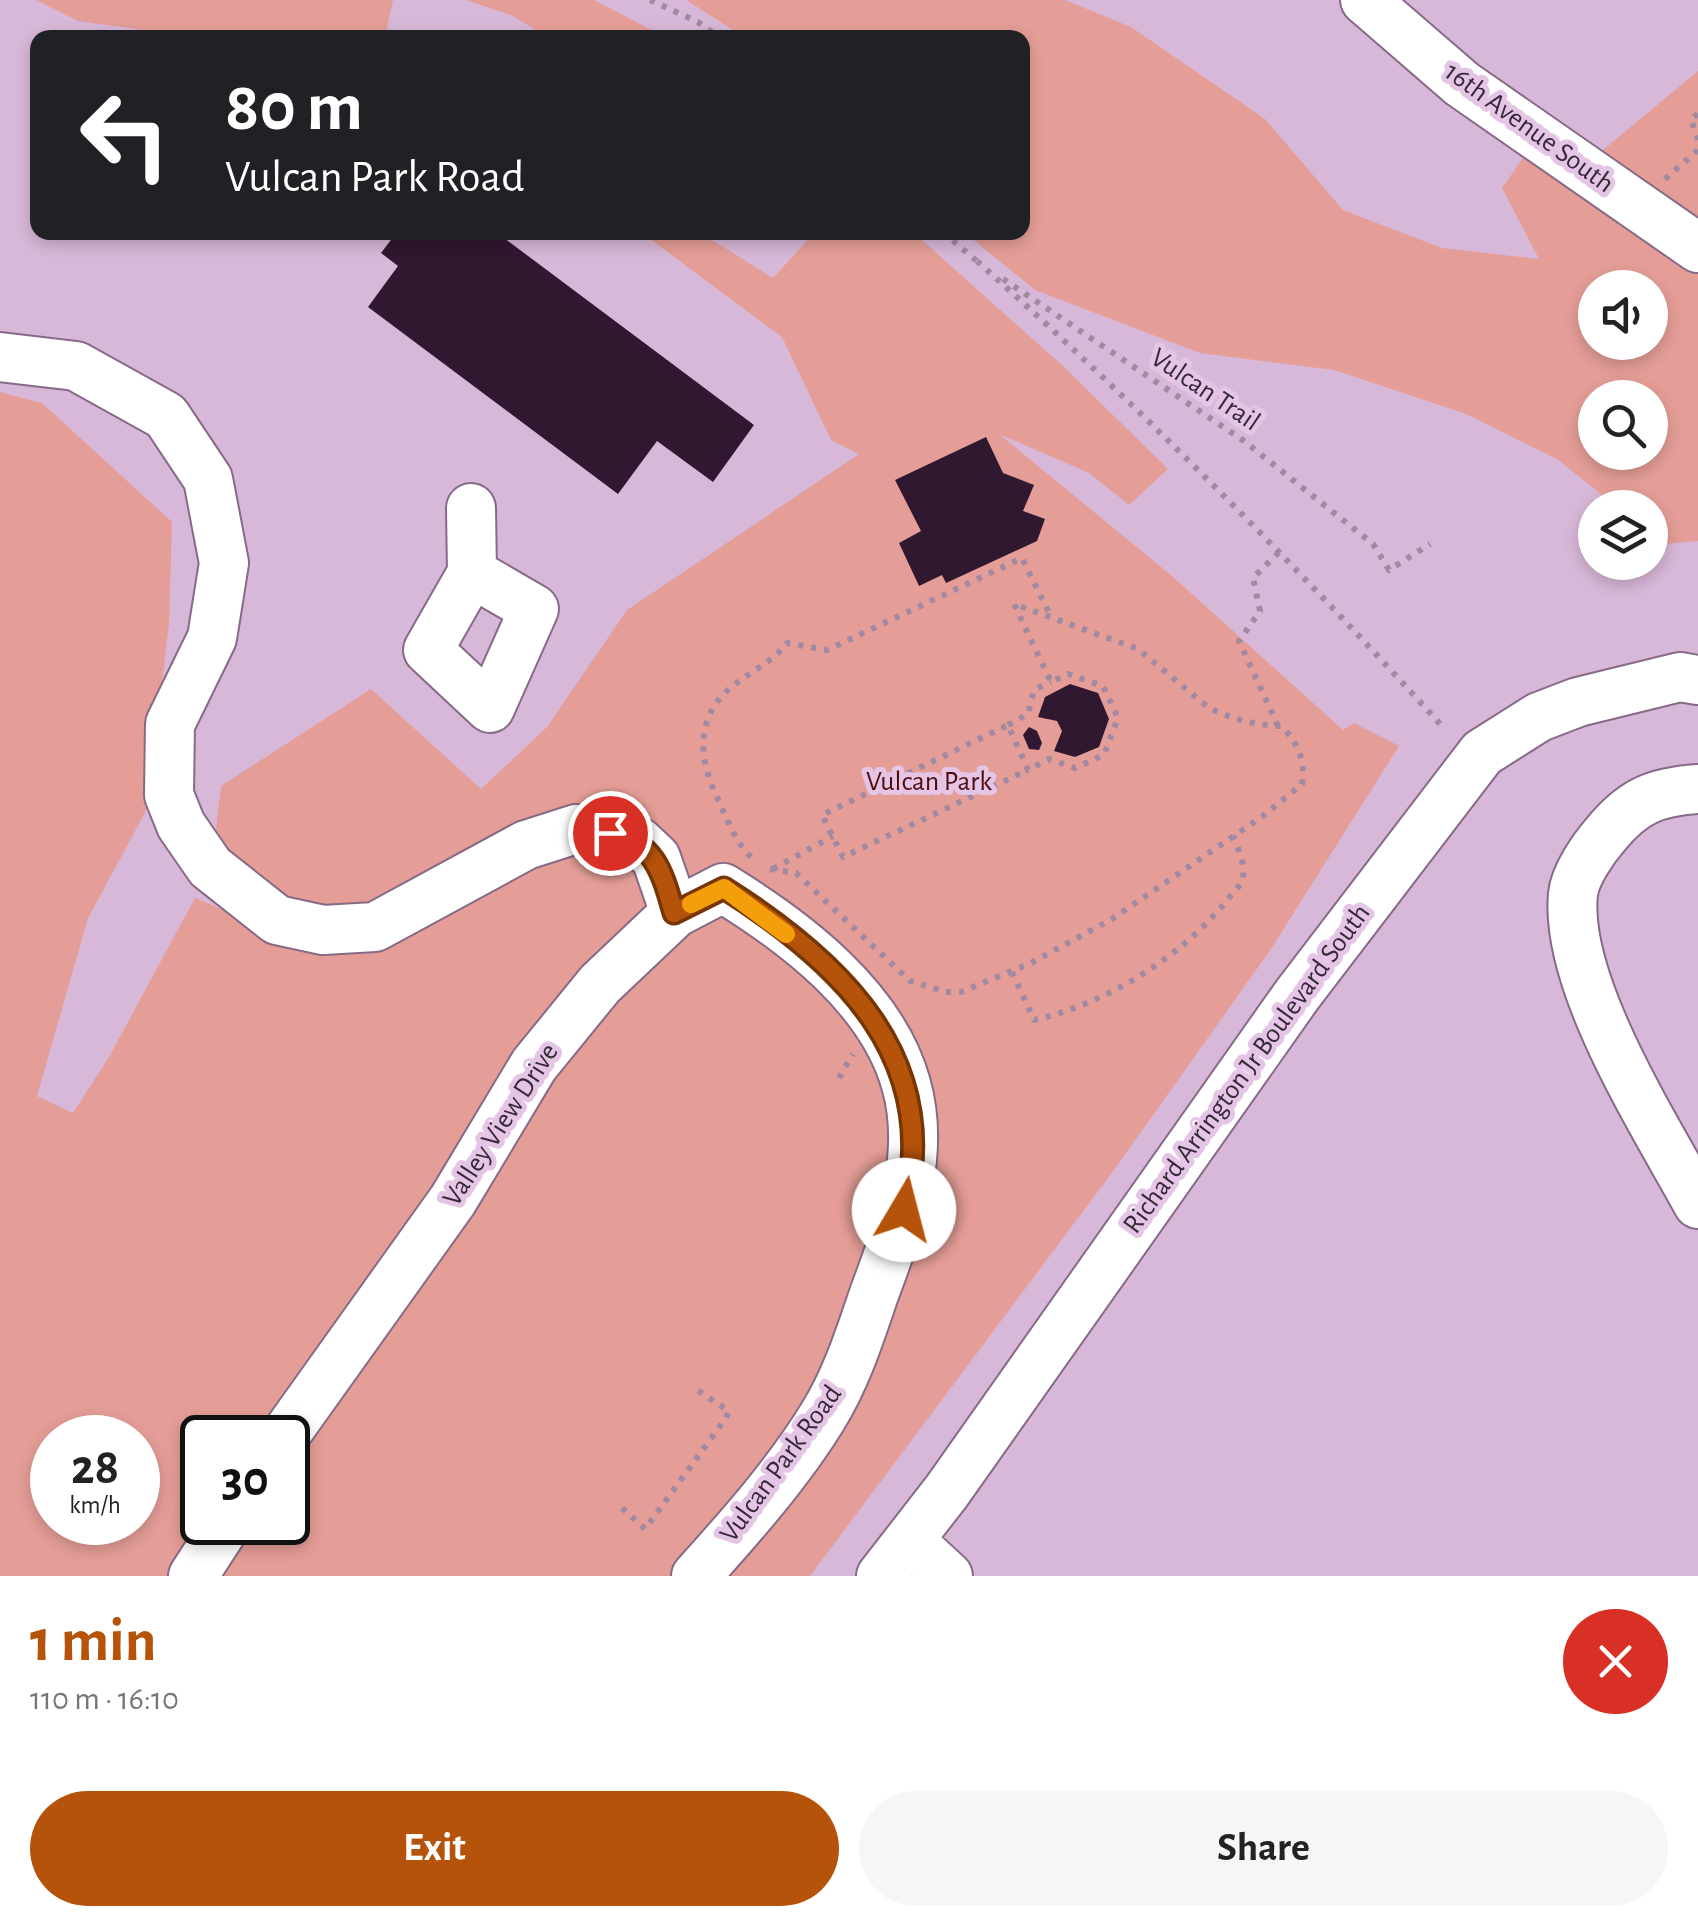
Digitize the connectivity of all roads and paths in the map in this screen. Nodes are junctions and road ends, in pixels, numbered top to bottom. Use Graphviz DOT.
graph roads {
  1 [pos="650,0"];
  2 [pos="1365,0"];
  3 [pos="709,30"];
  4 [pos="1695,116"];
  5 [pos="1698,126"];
  6 [pos="1698,140"];
  7 [pos="1698,150"];
  8 [pos="1651,190"];
  9 [pos="952,240"];
  10 [pos="1698,248"];
  11 [pos="977,261"];
  12 [pos="0,357"];
  13 [pos="472,508"];
  14 [pos="1430,544"];
  15 [pos="1280,550"];
  16 [pos="472,573"];
  17 [pos="1051,618"];
  18 [pos="1698,680"];
  19 [pos="1051,682"];
  20 [pos="1008,725"];
  21 [pos="1278,726"];
  22 [pos="1442,726"];
  23 [pos="1028,770"];
  24 [pos="1698,788"];
  25 [pos="833,836"];
  26 [pos="1232,836"];
  27 [pos="772,869"];
  28 [pos="674,913"];
  29 [pos="1012,972"];
  30 [pos="1698,1204"];
  31 [pos="697,1390"];
  32 [pos="300,1415"];
  33 [pos="622,1508"];
  34 [pos="895,1558"];
  35 [pos="696,1576"];
  36 [pos="948,1576"];
  1 -- 3 [label="path"];
  2 -- 10 [label="street, 16th Avenue South"];
  4 -- 5 [label="path"];
  4 -- 6 [label="path"];
  7 -- 8 [label="path"];
  9 -- 11 [label="path, Vulcan Trail"];
  11 -- 14 [label="path, Vulcan Trail"];
  11 -- 15 [label="path"];
  12 -- 28 [label="street"];
  13 -- 16 [label="street"];
  15 -- 21 [label="path"];
  15 -- 22 [label="path"];
  17 -- 19 [label="path"];
  17 -- 21 [label="path"];
  17 -- 27 [label="path"];
  18 -- 34 [label="street, Richard Arrington Jr Boulevard South"];
  19 -- 20 [label="path"];
  19 -- 23 [label="path"];
  20 -- 23 [label="path"];
  20 -- 25 [label="path"];
  21 -- 26 [label="path"];
  23 -- 25 [label="path"];
  24 -- 30 [label="street"];
  25 -- 27 [label="path"];
  26 -- 29 [label="path"];
  26 -- 29 [label="path"];
  27 -- 29 [label="path"];
  28 -- 32 [label="street, Valley View Drive"];
  28 -- 35 [label="street, Vulcan Park Road"];
  31 -- 33 [label="path"];
  34 -- 36 [label="street"];
}
